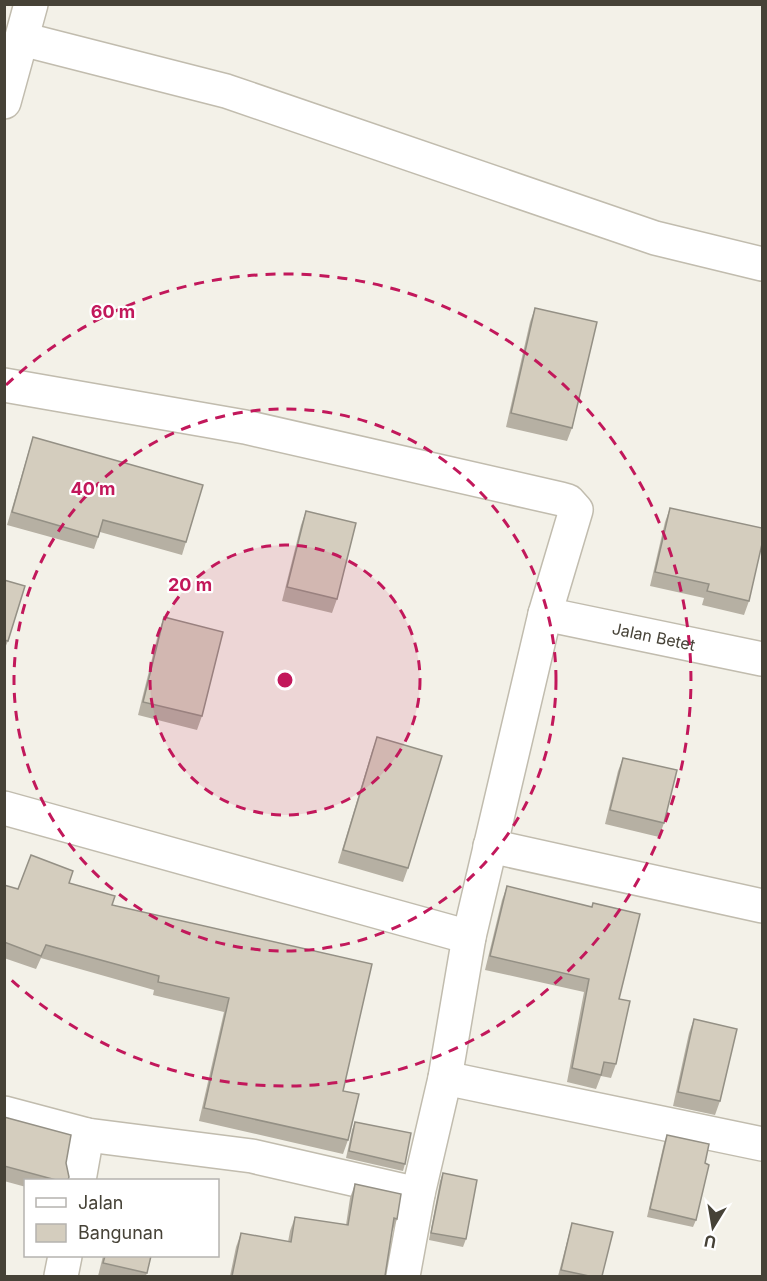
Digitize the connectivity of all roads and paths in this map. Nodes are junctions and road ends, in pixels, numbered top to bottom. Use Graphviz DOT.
graph roads {
  1 [pos="31,4"];
  2 [pos="22,39"];
  3 [pos="4,102"];
  4 [pos="762,264"];
  5 [pos="4,385"];
  6 [pos="545,614"];
  7 [pos="762,659"];
  8 [pos="4,808"];
  9 [pos="490,846"];
  10 [pos="762,906"];
  11 [pos="469,937"];
  12 [pos="445,1078"];
  13 [pos="4,1113"];
  14 [pos="87,1135"];
  15 [pos="762,1144"];
  16 [pos="79,1179"];
  17 [pos="418,1194"];
  18 [pos="65,1257"];
  19 [pos="61,1276"];
  20 [pos="407,1276"];
  1 -- 2 [label="street"];
  2 -- 3 [label="street"];
  2 -- 4 [label="street"];
  5 -- 6 [label="street"];
  6 -- 7 [label="street, Jalan Betet"];
  6 -- 9 [label="street"];
  8 -- 11 [label="street"];
  9 -- 10 [label="street"];
  9 -- 11 [label="street"];
  11 -- 12 [label="street"];
  12 -- 15 [label="street"];
  12 -- 17 [label="street"];
  13 -- 14 [label="street"];
  14 -- 16 [label="street"];
  14 -- 17 [label="street"];
  17 -- 20 [label="street"];
  18 -- 19 [label="street"];
}
